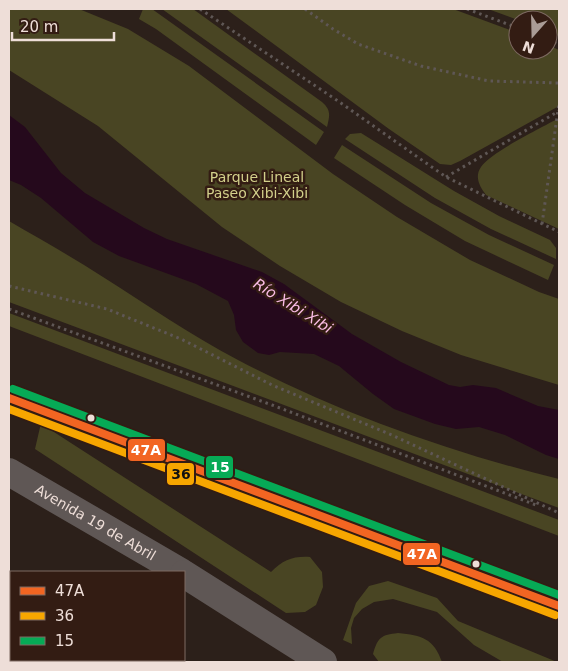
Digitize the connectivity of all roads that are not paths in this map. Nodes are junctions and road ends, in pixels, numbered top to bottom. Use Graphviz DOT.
graph roads {
  1 [pos="9,398"];
  2 [pos="9,472"];
  3 [pos="179,571"];
  4 [pos="185,575"];
  5 [pos="559,606"];
  6 [pos="323,662"];
  1 -- 5 [label="lane"];
  2 -- 3 [label="main road, Avenida 19 de Abril"];
  4 -- 6 [label="main road, Avenida 19 de Abril"];
}
